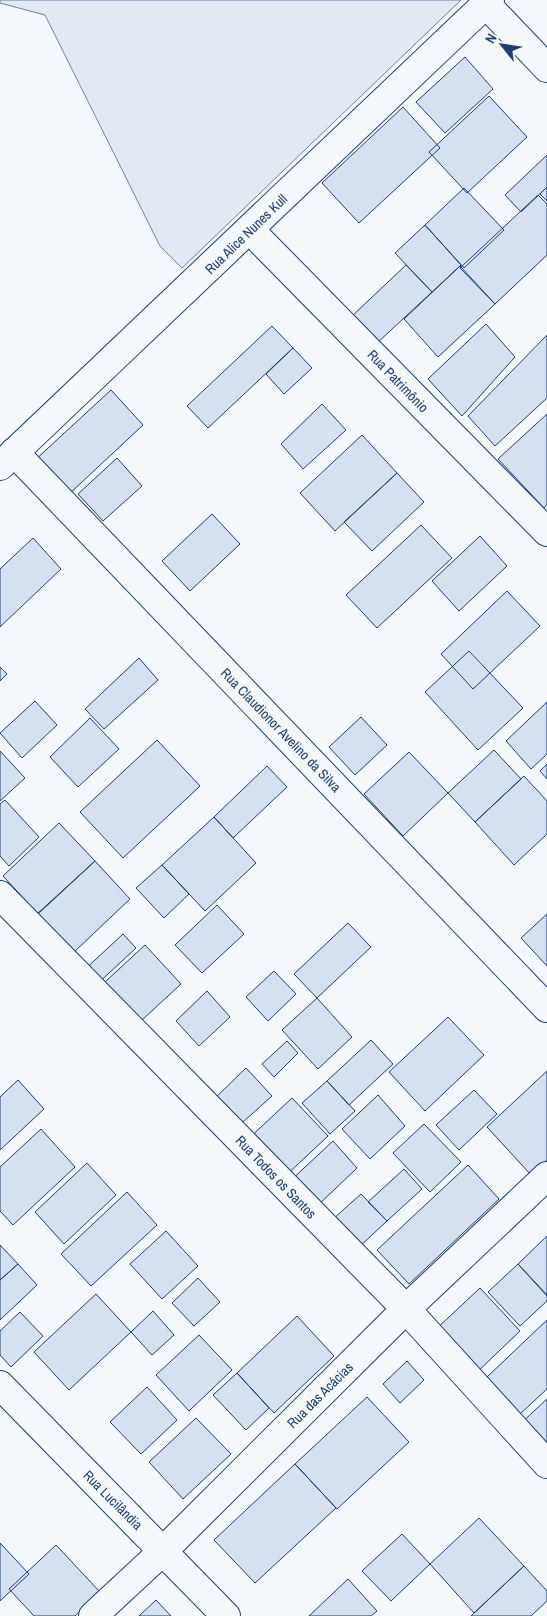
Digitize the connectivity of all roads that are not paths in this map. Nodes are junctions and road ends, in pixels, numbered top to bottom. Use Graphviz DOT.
graph roads {
  1 [pos="488,2"];
  2 [pos="547,68"];
  3 [pos="250,230"];
  4 [pos="7,459"];
  5 [pos="547,532"];
  6 [pos="0,895"];
  7 [pos="547,1008"];
  8 [pos="547,1176"];
  9 [pos="406,1309"];
  10 [pos="0,1385"];
  11 [pos="547,1464"];
  12 [pos="163,1551"];
  13 [pos="93,1616"];
  14 [pos="226,1616"];
  1 -- 2 [label="street"];
  1 -- 3 [label="street, Rua Alice Nunes Kull"];
  3 -- 4 [label="street, Rua Alice Nunes Kull"];
  3 -- 5 [label="street, Rua Patrimônio"];
  4 -- 7 [label="street, Rua Claudionor Avelino da Silva"];
  6 -- 9 [label="street, Rua Todos os Santos"];
  8 -- 9 [label="street, Rua das Acácias"];
  9 -- 11 [label="street, Rua Todos os Santos"];
  9 -- 12 [label="street, Rua das Acácias"];
  10 -- 12 [label="street, Rua Lucilândia"];
  12 -- 13 [label="street, Rua das Acácias"];
  12 -- 14 [label="street, Rua Lucilândia"];
}
